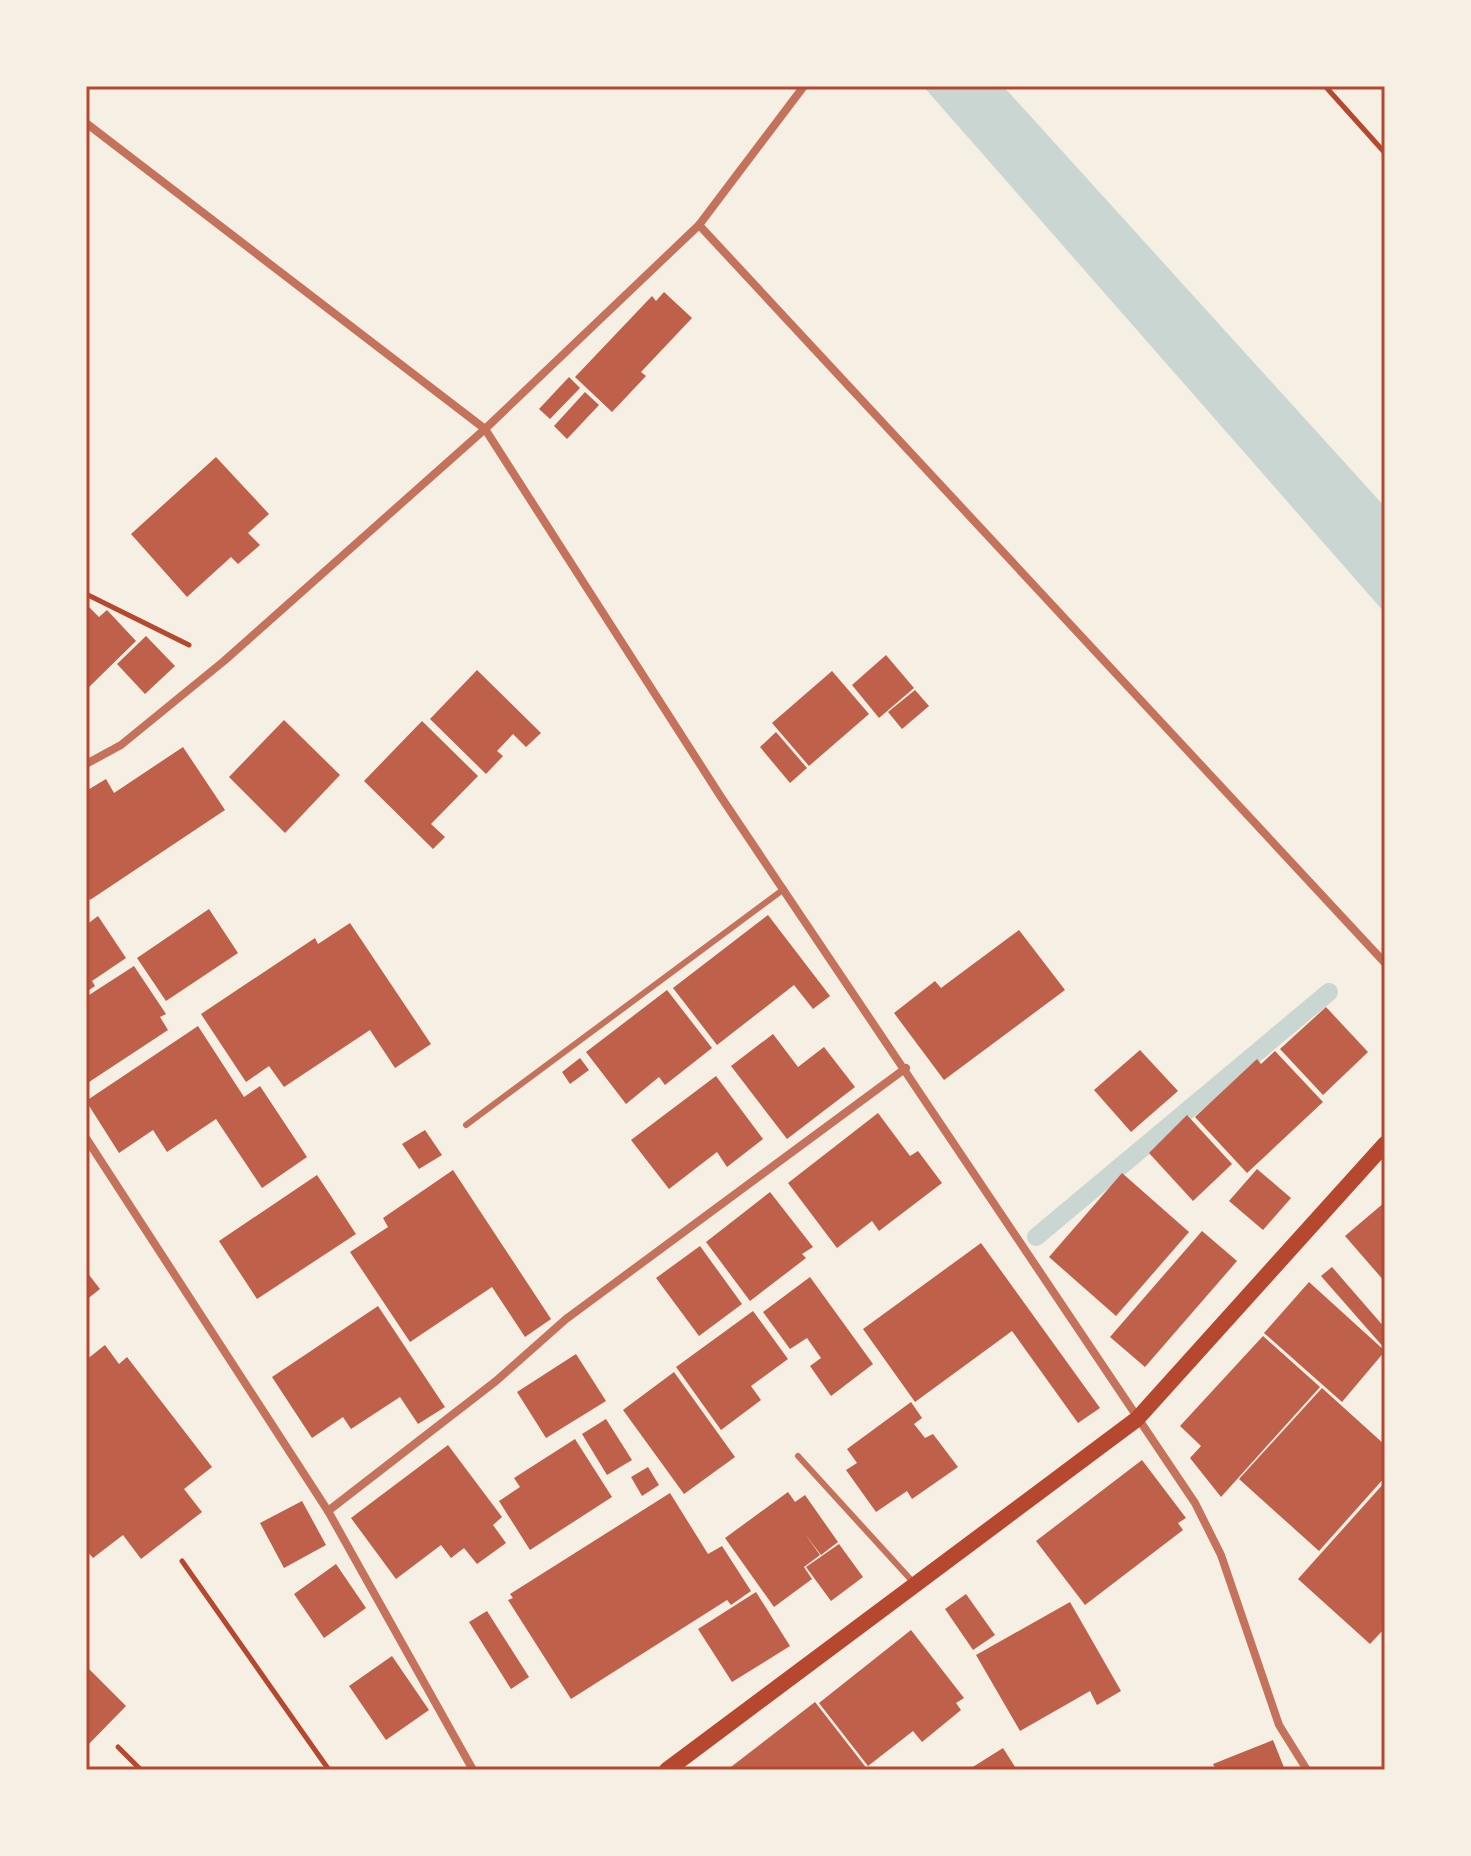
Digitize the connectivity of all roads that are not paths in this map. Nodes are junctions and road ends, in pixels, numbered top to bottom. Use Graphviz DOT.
graph roads {
  1 [pos="804,86"];
  2 [pos="86,123"];
  3 [pos="699,225"];
  4 [pos="485,429"];
  5 [pos="86,764"];
  6 [pos="784,889"];
  7 [pos="1385,963"];
  8 [pos="906,1068"];
  9 [pos="466,1125"];
  10 [pos="86,1138"];
  11 [pos="1385,1144"];
  12 [pos="1137,1419"];
  13 [pos="798,1456"];
  14 [pos="328,1511"];
  15 [pos="915,1585"];
  16 [pos="473,1770"];
  17 [pos="667,1770"];
  18 [pos="1307,1770"];
  1 -- 3 [label="street"];
  2 -- 4 [label="street"];
  3 -- 4 [label="street"];
  3 -- 7 [label="street"];
  4 -- 5 [label="street"];
  4 -- 6 [label="street"];
  6 -- 8 [label="street"];
  6 -- 9 [label="lane"];
  8 -- 12 [label="street"];
  8 -- 14 [label="street"];
  10 -- 14 [label="street"];
  11 -- 12 [label="main road"];
  12 -- 15 [label="main road"];
  12 -- 18 [label="street"];
  13 -- 15 [label="lane"];
  14 -- 16 [label="street"];
  15 -- 17 [label="main road"];
}
